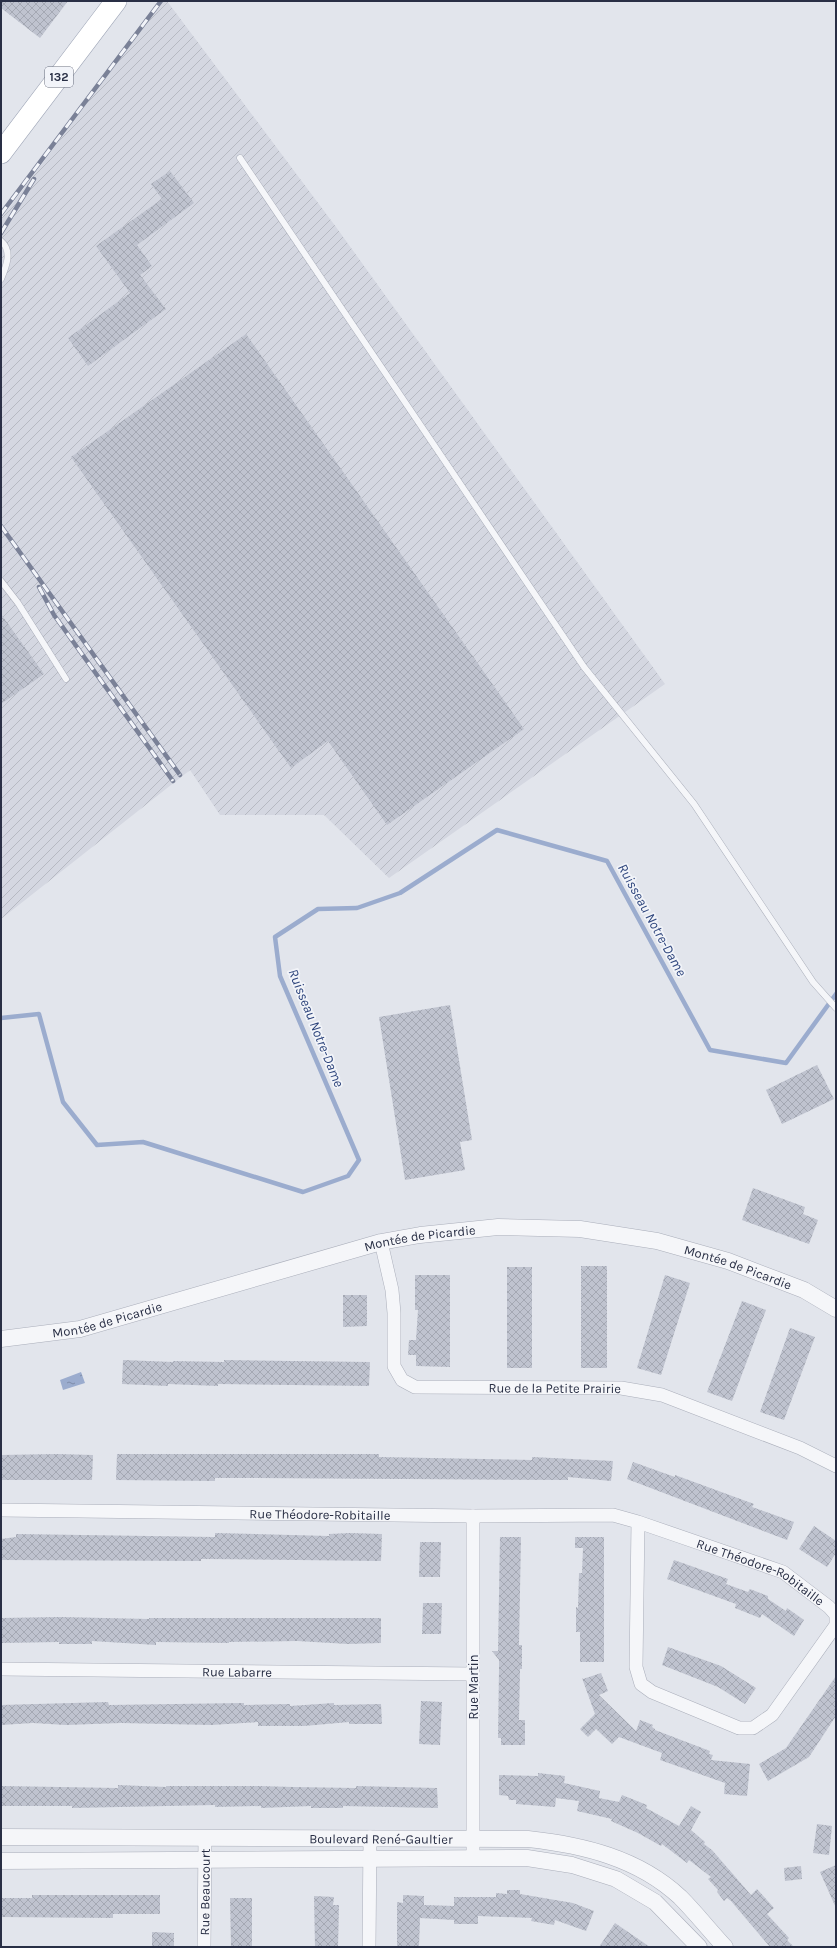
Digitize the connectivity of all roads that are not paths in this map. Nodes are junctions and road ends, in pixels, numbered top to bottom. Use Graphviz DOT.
graph roads {
  1 [pos="116,1"];
  2 [pos="1,153"];
  3 [pos="240,158"];
  4 [pos="1,241"];
  5 [pos="1,279"];
  6 [pos="1,581"];
  7 [pos="66,679"];
  8 [pos="836,1008"];
  9 [pos="381,1242"];
  10 [pos="836,1309"];
  11 [pos="1,1339"];
  12 [pos="836,1466"];
  13 [pos="1,1510"];
  14 [pos="473,1516"];
  15 [pos="638,1522"];
  16 [pos="1,1668"];
  17 [pos="473,1674"];
  18 [pos="1,1837"];
  19 [pos="205,1837"];
  20 [pos="370,1837"];
  21 [pos="474,1839"];
  22 [pos="473,1858"];
  23 [pos="369,1860"];
  24 [pos="1,1861"];
  25 [pos="204,1861"];
  26 [pos="204,1947"];
  27 [pos="369,1947"];
  28 [pos="699,1947"];
  29 [pos="725,1947"];
  1 -- 2 [label="main road, 132"];
  3 -- 8 [label="lane"];
  4 -- 5 [label="lane"];
  6 -- 7 [label="lane"];
  9 -- 10 [label="street, Montée de Picardie"];
  9 -- 11 [label="street, Montée de Picardie"];
  9 -- 12 [label="street, Rue de la Petite Prairie"];
  13 -- 14 [label="street, Rue Théodore-Robitaille"];
  14 -- 15 [label="street, Rue Théodore-Robitaille"];
  14 -- 17 [label="street, Rue Martin"];
  15 -- 15 [label="street, Rue Théodore-Robitaille"];
  16 -- 17 [label="street, Rue Labarre"];
  17 -- 21 [label="street, Rue Martin"];
  18 -- 19 [label="street, Boulevard René-Gaultier"];
  19 -- 20 [label="street, Boulevard René-Gaultier"];
  19 -- 25 [label="street, Rue Beaucourt"];
  20 -- 21 [label="street, Boulevard René-Gaultier"];
  20 -- 23 [label="street"];
  21 -- 22 [label="street, Rue Martin"];
  21 -- 29 [label="street, Boulevard René-Gaultier"];
  22 -- 23 [label="street, Boulevard René-Gaultier"];
  22 -- 28 [label="street, Boulevard René-Gaultier"];
  23 -- 25 [label="street, Boulevard René-Gaultier"];
  23 -- 27 [label="street"];
  24 -- 25 [label="street, Boulevard René-Gaultier"];
  25 -- 26 [label="street, Rue Beaucourt"];
}
